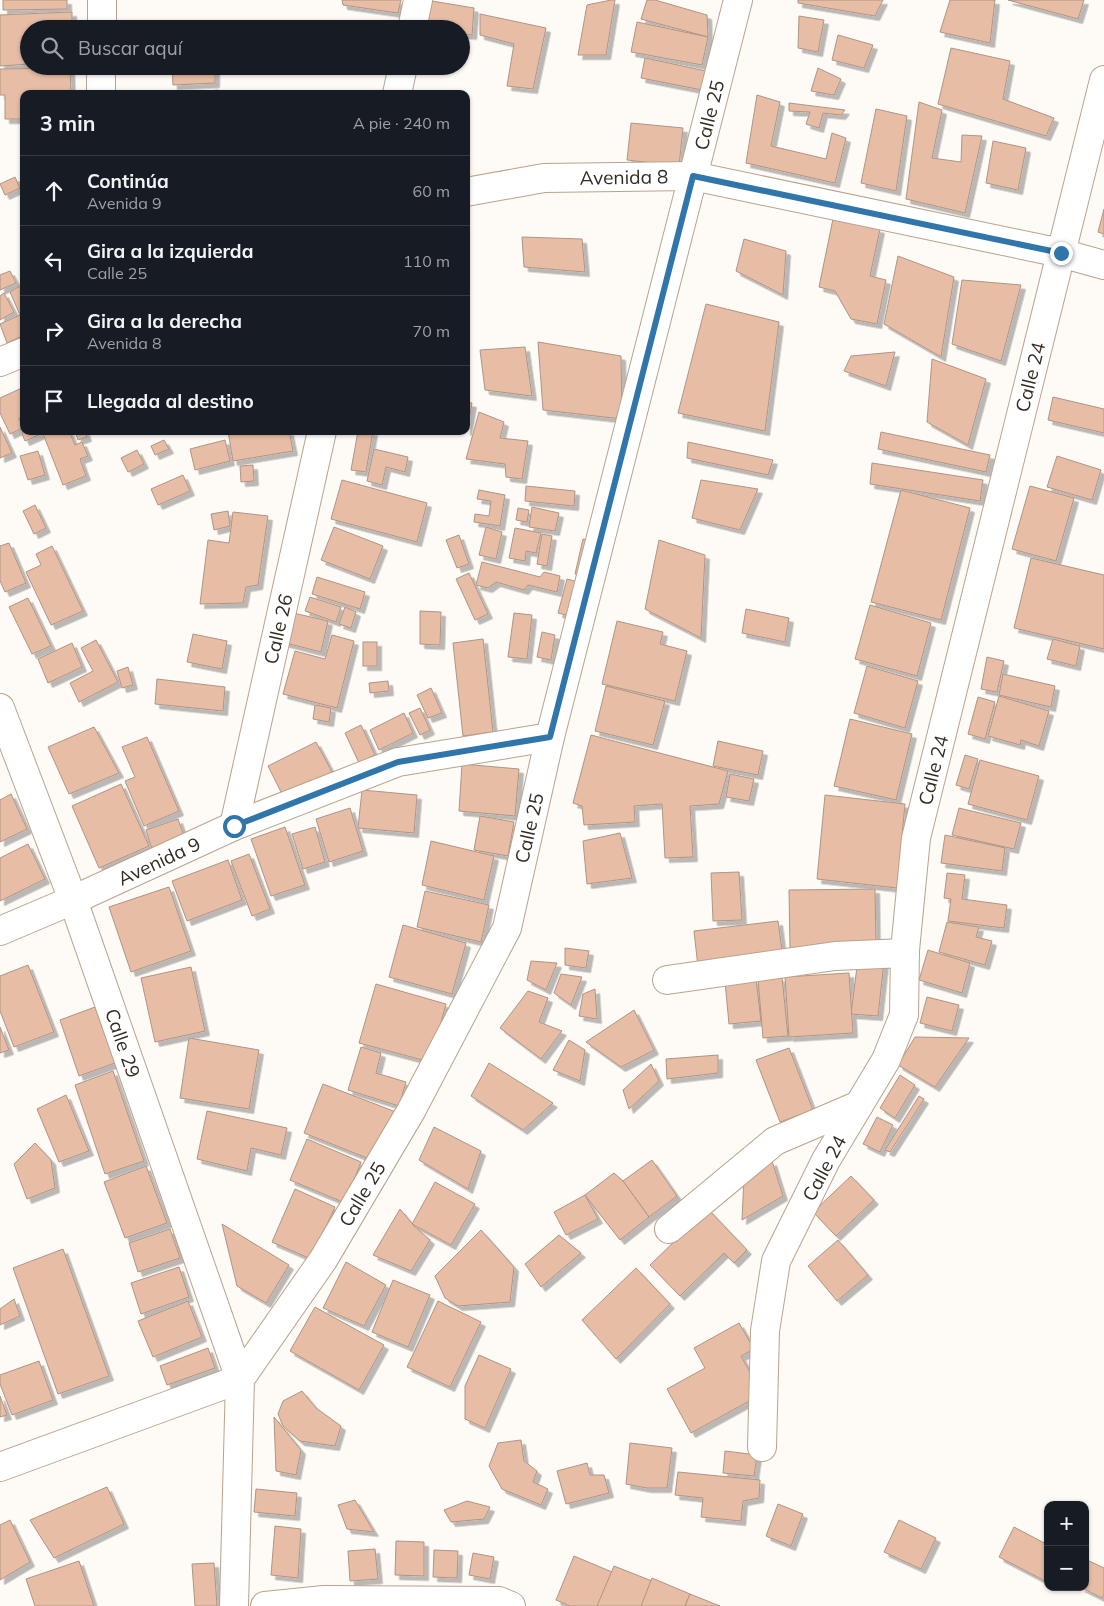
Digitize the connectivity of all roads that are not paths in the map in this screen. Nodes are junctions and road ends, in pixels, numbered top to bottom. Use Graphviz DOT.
graph roads {
  1 [pos="102,0"];
  2 [pos="418,0"];
  3 [pos="738,0"];
  4 [pos="102,20"];
  5 [pos="414,20"];
  6 [pos="101,75"];
  7 [pos="401,75"];
  8 [pos="1104,80"];
  9 [pos="101,90"];
  10 [pos="398,90"];
  11 [pos="693,176"];
  12 [pos="470,191"];
  13 [pos="1061,253"];
  14 [pos="1104,265"];
  15 [pos="20,354"];
  16 [pos="0,362"];
  17 [pos="321,435"];
  18 [pos="0,708"];
  19 [pos="550,737"];
  20 [pos="234,826"];
  21 [pos="73,900"];
  22 [pos="0,931"];
  23 [pos="905,953"];
  24 [pos="667,980"];
  25 [pos="859,1105"];
  26 [pos="669,1229"];
  27 [pos="240,1380"];
  28 [pos="762,1447"];
  29 [pos="0,1467"];
  30 [pos="234,1606"];
  31 [pos="265,1606"];
  32 [pos="511,1606"];
  1 -- 4 [label="street"];
  2 -- 5 [label="street"];
  3 -- 11 [label="street, Calle 25"];
  6 -- 9 [label="street"];
  7 -- 10 [label="street"];
  8 -- 13 [label="street, Calle 24"];
  11 -- 12 [label="street, Avenida 8"];
  11 -- 13 [label="street, Avenida 8"];
  11 -- 19 [label="street, Calle 25"];
  13 -- 14 [label="street, Avenida 8"];
  13 -- 23 [label="street, Calle 24"];
  15 -- 16 [label="street"];
  17 -- 20 [label="street, Calle 26"];
  18 -- 21 [label="street, Calle 29"];
  19 -- 20 [label="street, Avenida 9"];
  19 -- 27 [label="street, Calle 25"];
  20 -- 21 [label="street, Avenida 9"];
  21 -- 22 [label="street, Avenida 9"];
  21 -- 27 [label="street, Calle 29"];
  23 -- 24 [label="street"];
  23 -- 25 [label="street, Calle 24"];
  25 -- 26 [label="street"];
  25 -- 28 [label="street, Calle 24"];
  27 -- 29 [label="street"];
  27 -- 30 [label="street"];
  31 -- 32 [label="street"];
}
